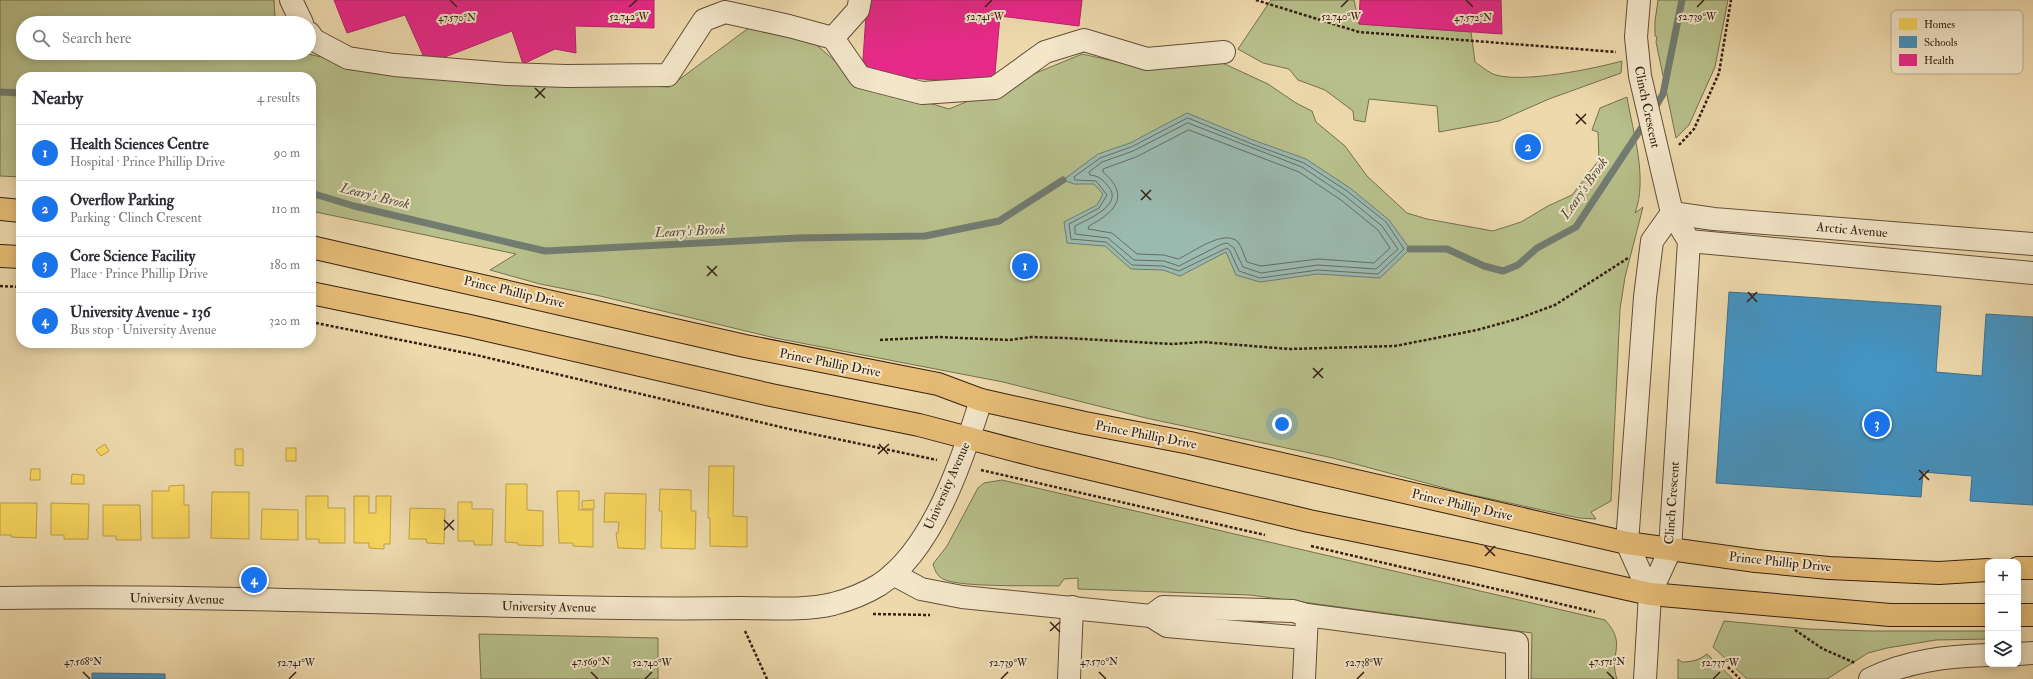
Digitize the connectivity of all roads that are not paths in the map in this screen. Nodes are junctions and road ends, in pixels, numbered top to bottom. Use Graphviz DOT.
graph roads {
  1 [pos="291,0"];
  2 [pos="860,0"];
  3 [pos="1639,0"];
  4 [pos="299,16"];
  5 [pos="833,38"];
  6 [pos="316,41"];
  7 [pos="1224,52"];
  8 [pos="0,209"];
  9 [pos="16,211"];
  10 [pos="1672,213"];
  11 [pos="1689,241"];
  12 [pos="2033,244"];
  13 [pos="316,247"];
  14 [pos="0,256"];
  15 [pos="16,257"];
  16 [pos="2033,273"];
  17 [pos="316,294"];
  18 [pos="981,400"];
  19 [pos="969,437"];
  20 [pos="1627,543"];
  21 [pos="1670,550"];
  22 [pos="2021,568"];
  23 [pos="2033,568"];
  24 [pos="1985,570"];
  25 [pos="893,574"];
  26 [pos="1650,594"];
  27 [pos="0,598"];
  28 [pos="1072,607"];
  29 [pos="1307,615"];
  30 [pos="1985,615"];
  31 [pos="2021,615"];
  32 [pos="2033,615"];
  33 [pos="1151,616"];
  34 [pos="1305,638"];
  35 [pos="2033,653"];
  36 [pos="2021,654"];
  37 [pos="1985,655"];
  38 [pos="1863,672"];
  39 [pos="1069,679"];
  40 [pos="1304,679"];
  41 [pos="1517,679"];
  42 [pos="1645,679"];
  1 -- 4 [label="street"];
  2 -- 5 [label="street"];
  3 -- 10 [label="street, Clinch Crescent"];
  5 -- 6 [label="street"];
  5 -- 7 [label="street"];
  8 -- 9 [label="main road"];
  10 -- 11 [label="street, Clinch Crescent"];
  10 -- 12 [label="street, Arctic Avenue"];
  10 -- 20 [label="street"];
  11 -- 16 [label="street, Arctic Avenue"];
  11 -- 21 [label="street, Clinch Crescent"];
  13 -- 18 [label="main road, Prince Phillip Drive"];
  14 -- 15 [label="main road"];
  17 -- 19 [label="main road"];
  18 -- 19 [label="street, University Avenue"];
  18 -- 20 [label="main road, Prince Phillip Drive"];
  19 -- 25 [label="street, University Avenue"];
  19 -- 26 [label="main road"];
  20 -- 21 [label="main road, Prince Phillip Drive"];
  20 -- 26 [label="street"];
  21 -- 24 [label="main road, Prince Phillip Drive"];
  21 -- 26 [label="street, Clinch Crescent"];
  22 -- 23 [label="main road"];
  25 -- 27 [label="street, University Avenue"];
  25 -- 28 [label="street"];
  26 -- 30 [label="main road"];
  26 -- 42 [label="street"];
  28 -- 33 [label="street"];
  28 -- 39 [label="street"];
  29 -- 33 [label="street"];
  29 -- 34 [label="street"];
  29 -- 41 [label="street"];
  31 -- 32 [label="main road"];
  33 -- 34 [label="street"];
  34 -- 40 [label="street"];
  35 -- 36 [label="street"];
  37 -- 38 [label="street"];
}
